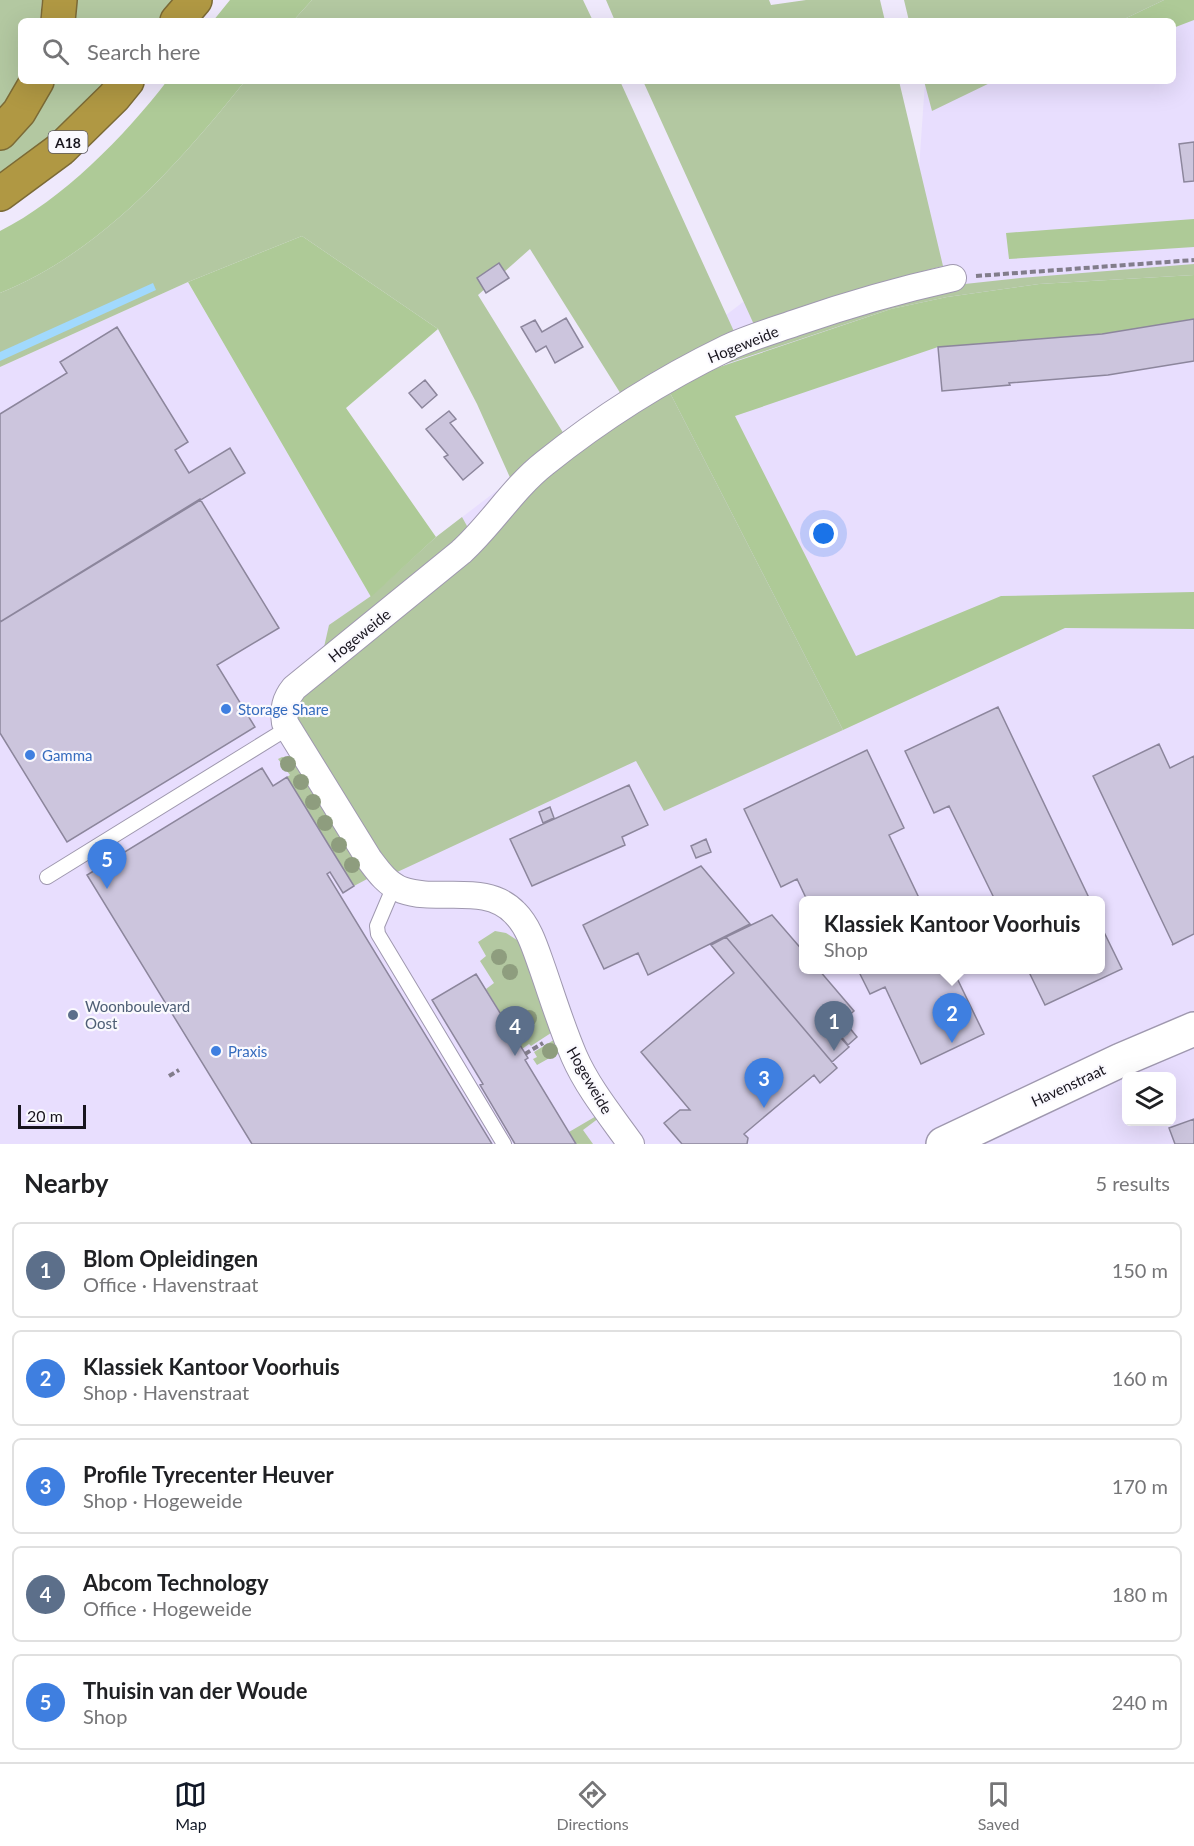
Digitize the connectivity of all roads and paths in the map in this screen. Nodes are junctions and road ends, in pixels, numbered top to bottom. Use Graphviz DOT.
graph roads {
  1 [pos="60,0"];
  2 [pos="195,0"];
  3 [pos="58,18"];
  4 [pos="180,18"];
  5 [pos="35,84"];
  6 [pos="125,84"];
  7 [pos="0,133"];
  8 [pos="0,194"];
  9 [pos="1194,260"];
  10 [pos="953,278"];
  11 [pos="288,728"];
  12 [pos="47,877"];
  13 [pos="394,886"];
  14 [pos="1194,1029"];
  15 [pos="179,1070"];
  16 [pos="169,1076"];
  17 [pos="504,1144"];
  18 [pos="631,1144"];
  19 [pos="943,1144"];
  1 -- 3 [label="highway"];
  2 -- 4 [label="highway"];
  5 -- 7 [label="highway"];
  6 -- 8 [label="highway, A18"];
  9 -- 10 [label="path"];
  10 -- 11 [label="street, Hogeweide"];
  11 -- 12 [label="lane"];
  11 -- 13 [label="street, Hogeweide"];
  13 -- 17 [label="lane"];
  13 -- 18 [label="street, Hogeweide"];
  14 -- 19 [label="street, Havenstraat"];
  15 -- 16 [label="path"];
}
